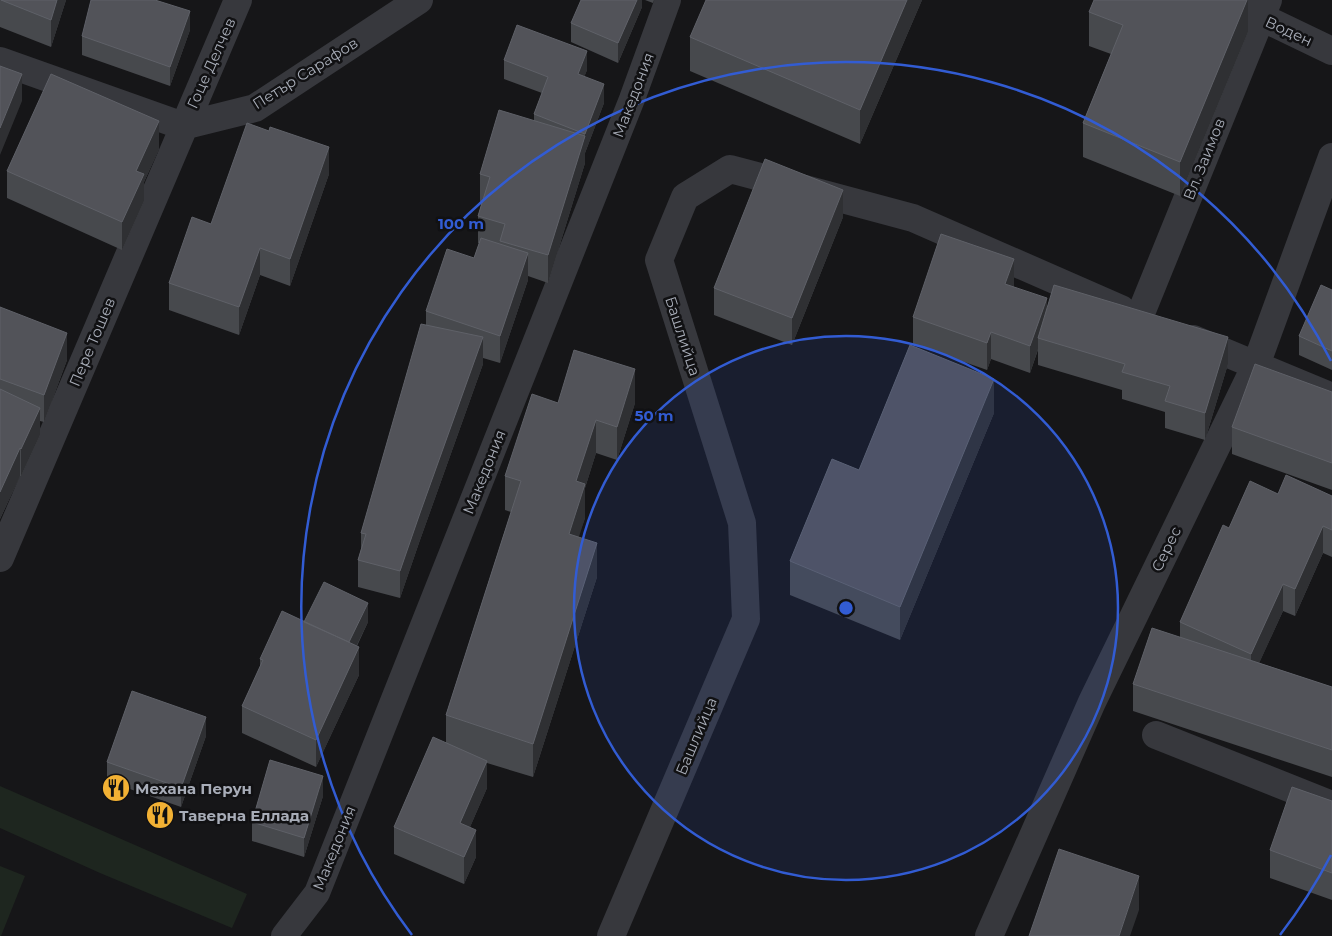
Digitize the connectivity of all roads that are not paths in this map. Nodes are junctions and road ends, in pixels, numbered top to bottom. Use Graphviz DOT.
graph roads {
  1 [pos="238,0"];
  2 [pos="419,0"];
  3 [pos="668,0"];
  4 [pos="1217,0"];
  5 [pos="1265,9"];
  6 [pos="1332,51"];
  7 [pos="0,61"];
  8 [pos="183,126"];
  9 [pos="1332,158"];
  10 [pos="1139,318"];
  11 [pos="1256,365"];
  12 [pos="1332,397"];
  13 [pos="0,558"];
  14 [pos="1156,735"];
  15 [pos="1332,805"];
  16 [pos="284,936"];
  17 [pos="611,936"];
  18 [pos="989,936"];
  1 -- 8 [label="street, Гоце Делчев"];
  2 -- 8 [label="street, Петър Сарафов"];
  3 -- 16 [label="street, Македония"];
  4 -- 5 [label="street, Воден"];
  5 -- 6 [label="street, Воден"];
  5 -- 10 [label="street, Вл. Заимов"];
  7 -- 8 [label="street"];
  8 -- 13 [label="street, Пере Тошев"];
  9 -- 11 [label="street, Серес"];
  10 -- 11 [label="street, Башлийца"];
  10 -- 17 [label="street, Башлийца"];
  11 -- 12 [label="street, Башлийца"];
  11 -- 18 [label="street, Серес"];
  14 -- 15 [label="street"];
}
